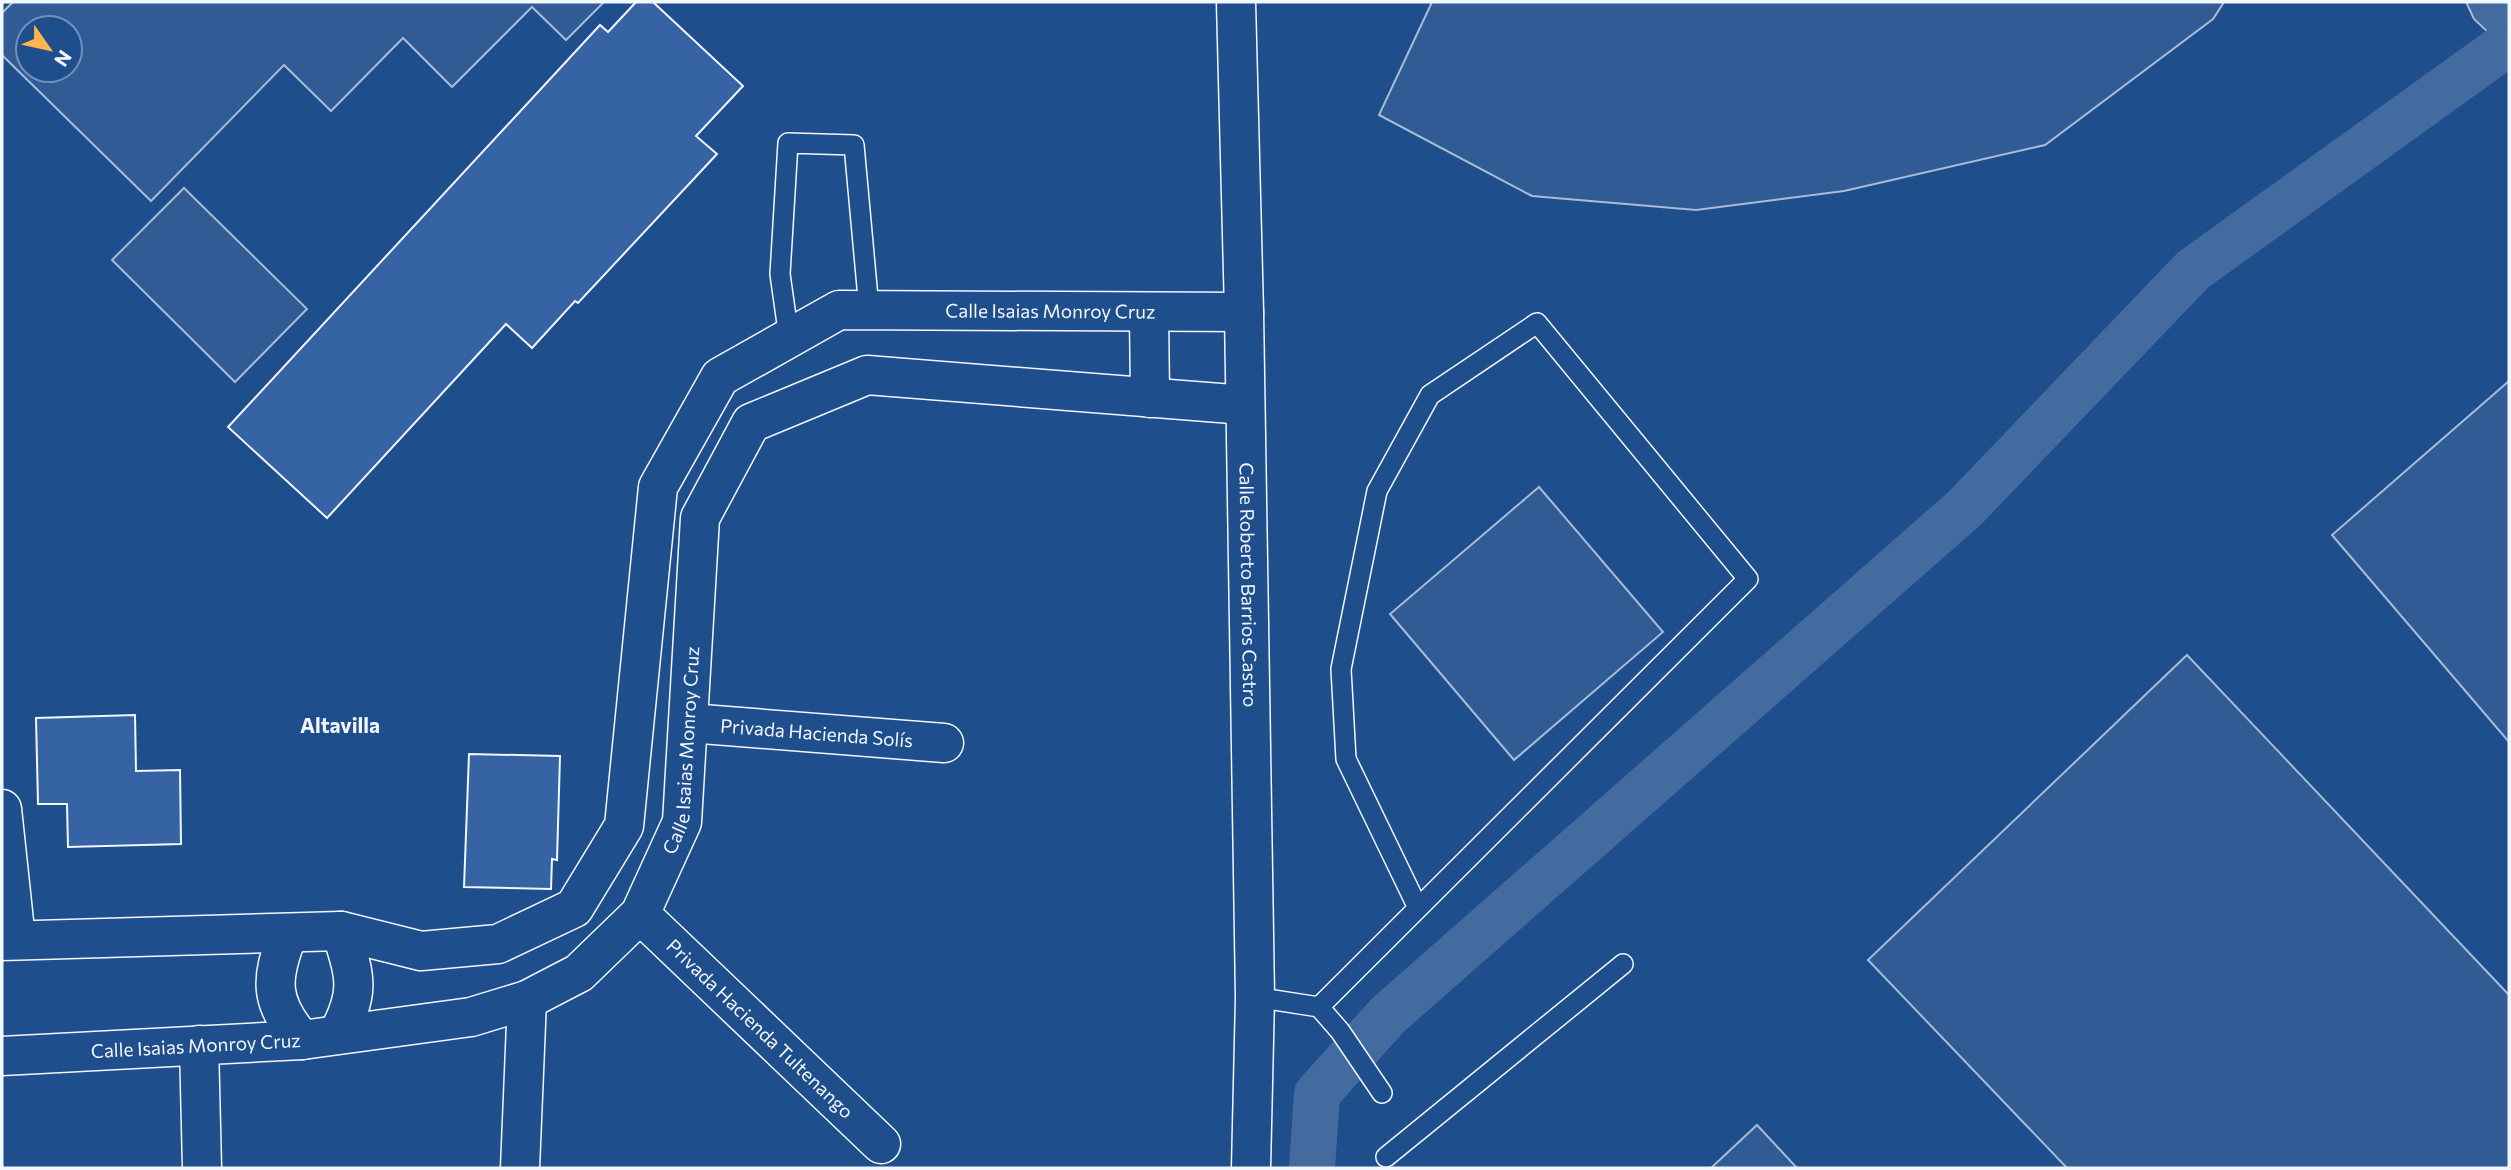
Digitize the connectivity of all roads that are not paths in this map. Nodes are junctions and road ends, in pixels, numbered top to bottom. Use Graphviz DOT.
graph roads {
  1 [pos="1236,2"];
  2 [pos="869,309"];
  3 [pos="1149,312"];
  4 [pos="1244,312"];
  5 [pos="789,338"];
  6 [pos="1150,398"];
  7 [pos="1245,405"];
  8 [pos="689,723"];
  9 [pos="944,743"];
  10 [pos="2,809"];
  11 [pos="1418,908"];
  12 [pos="639,914"];
  13 [pos="341,931"];
  14 [pos="288,934"];
  15 [pos="9,940"];
  16 [pos="1623,964"];
  17 [pos="1255,996"];
  18 [pos="527,1000"];
  19 [pos="1319,1007"];
  20 [pos="320,1037"];
  21 [pos="200,1045"];
  22 [pos="2,1056"];
  23 [pos="1382,1093"];
  24 [pos="881,1144"];
  25 [pos="1386,1157"];
  26 [pos="202,1168"];
  27 [pos="520,1168"];
  28 [pos="1251,1168"];
  1 -- 4 [label="street, Calle Roberto Barrios Castro"];
  2 -- 3 [label="street, Calle Isaias Monroy Cruz"];
  2 -- 5 [label="street, Calle Isaias Monroy Cruz"];
  2 -- 5 [label="lane"];
  3 -- 4 [label="street, Calle Isaias Monroy Cruz"];
  3 -- 6 [label="street"];
  4 -- 7 [label="street, Calle Roberto Barrios Castro"];
  5 -- 13 [label="street, Calle Isaias Monroy Cruz"];
  6 -- 7 [label="street, Calle Isaias Monroy Cruz"];
  6 -- 8 [label="street, Calle Isaias Monroy Cruz"];
  7 -- 17 [label="street, Calle Roberto Barrios Castro"];
  8 -- 9 [label="street, Privada Hacienda Solís"];
  8 -- 12 [label="street, Calle Isaias Monroy Cruz"];
  10 -- 15 [label="street"];
  11 -- 11 [label="lane"];
  11 -- 19 [label="lane"];
  12 -- 18 [label="street, Calle Isaias Monroy Cruz"];
  12 -- 24 [label="street, Privada Hacienda Tultenango"];
  13 -- 14 [label="street, Calle Isaias Monroy Cruz"];
  13 -- 20 [label="street"];
  14 -- 15 [label="street, Calle Isaias Monroy Cruz"];
  14 -- 20 [label="street"];
  16 -- 25 [label="lane"];
  17 -- 19 [label="lane"];
  17 -- 28 [label="street, Calle Roberto Barrios Castro"];
  18 -- 20 [label="street, Calle Isaias Monroy Cruz"];
  18 -- 27 [label="street"];
  19 -- 23 [label="lane"];
  20 -- 21 [label="street, Calle Isaias Monroy Cruz"];
  21 -- 22 [label="street, Calle Isaias Monroy Cruz"];
  21 -- 26 [label="street"];
}
